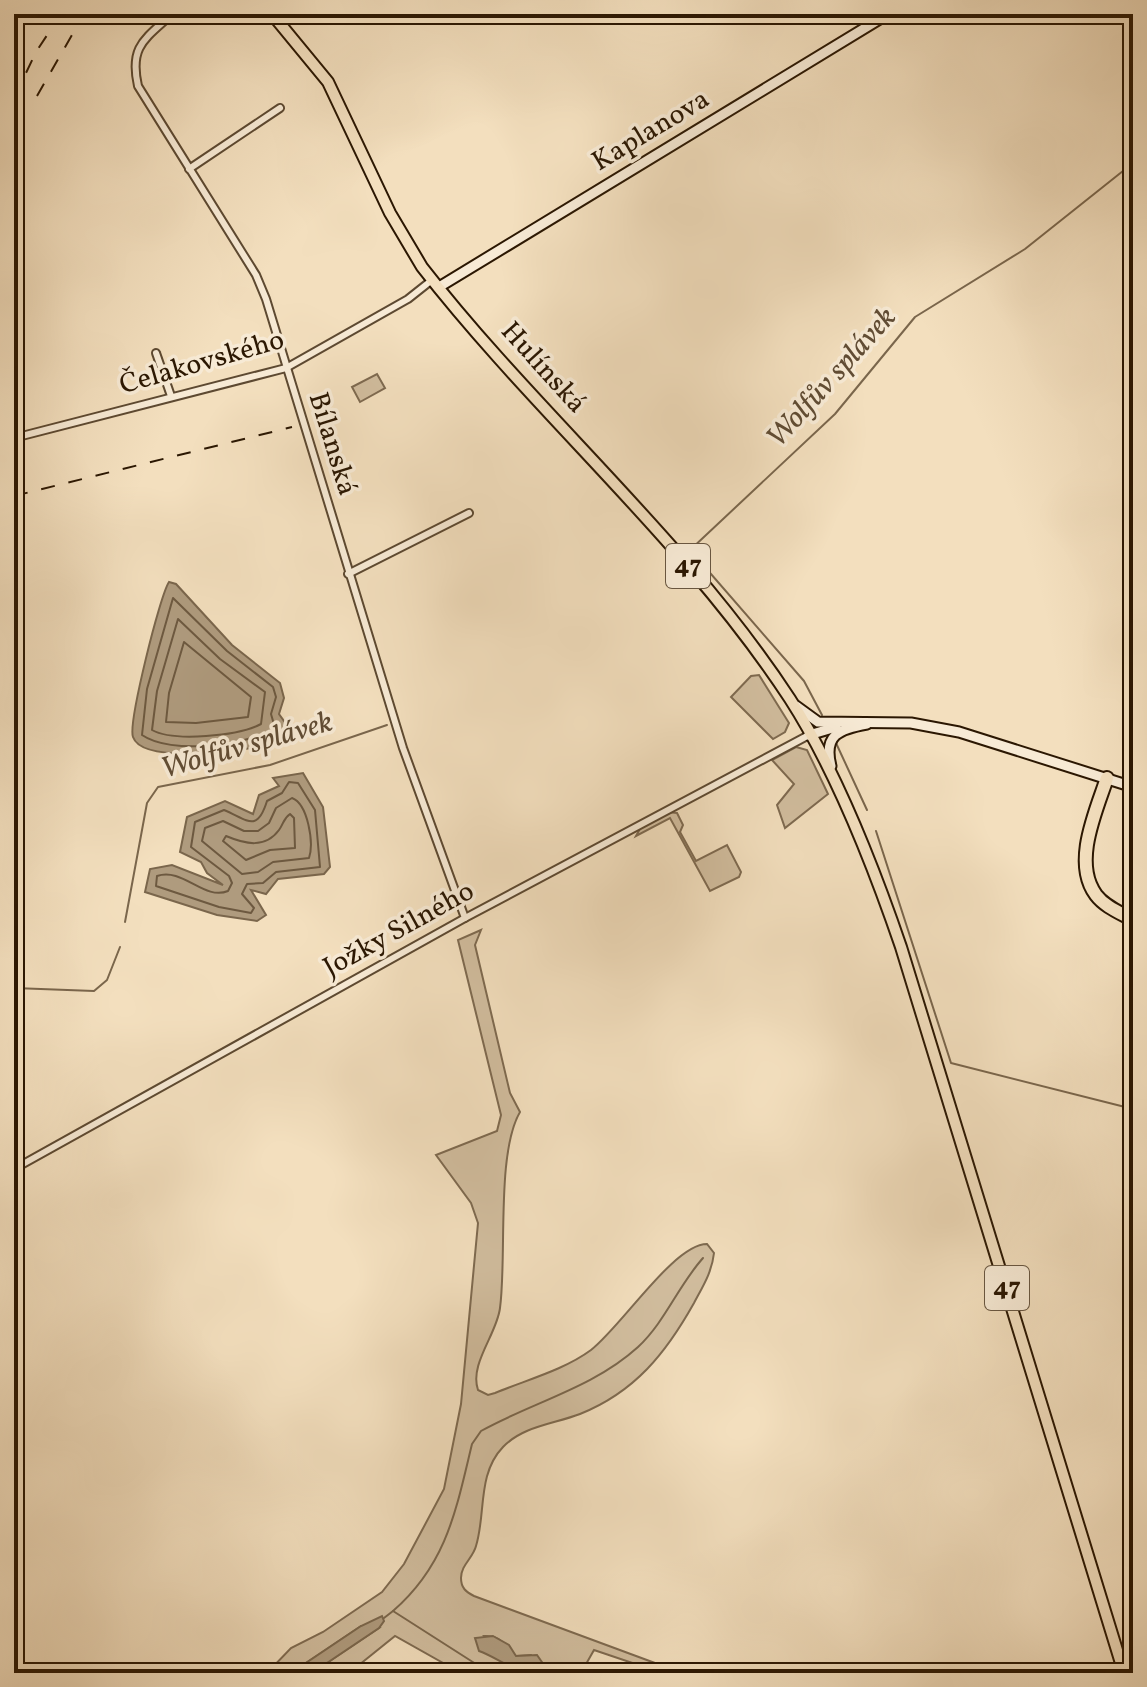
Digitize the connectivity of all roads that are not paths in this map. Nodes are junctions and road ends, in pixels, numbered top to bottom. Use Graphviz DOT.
graph roads {
  1 [pos="172,14"];
  2 [pos="272,14"];
  3 [pos="888,14"];
  4 [pos="280,108"];
  5 [pos="189,169"];
  6 [pos="436,284"];
  7 [pos="156,353"];
  8 [pos="286,368"];
  9 [pos="171,396"];
  10 [pos="14,438"];
  11 [pos="469,513"];
  12 [pos="348,574"];
  13 [pos="792,702"];
  14 [pos="879,722"];
  15 [pos="809,735"];
  16 [pos="1107,778"];
  17 [pos="1133,787"];
  18 [pos="840,797"];
  19 [pos="465,918"];
  20 [pos="1133,920"];
  21 [pos="14,1169"];
  22 [pos="1124,1673"];
  1 -- 5 [label="street, Bílanská"];
  2 -- 6 [label="main road, Hulínská / 47"];
  3 -- 6 [label="street, Kaplanova"];
  4 -- 5 [label="street"];
  5 -- 8 [label="street, Bílanská"];
  6 -- 8 [label="street, Čelakovského"];
  6 -- 13 [label="main road, Hulínská / 47"];
  7 -- 9 [label="street"];
  8 -- 9 [label="street, Čelakovského"];
  8 -- 12 [label="street, Bílanská"];
  9 -- 10 [label="street, Čelakovského"];
  11 -- 12 [label="street"];
  12 -- 19 [label="street, Bílanská"];
  13 -- 14 [label="street"];
  13 -- 15 [label="main road, Hulínská / 47"];
  14 -- 15 [label="street"];
  14 -- 16 [label="street"];
  14 -- 18 [label="street"];
  15 -- 18 [label="main road, 47"];
  15 -- 19 [label="street, Jožky Silného"];
  16 -- 17 [label="street"];
  16 -- 20 [label="highway"];
  18 -- 22 [label="main road, 47"];
  19 -- 21 [label="street, Jožky Silného"];
}
